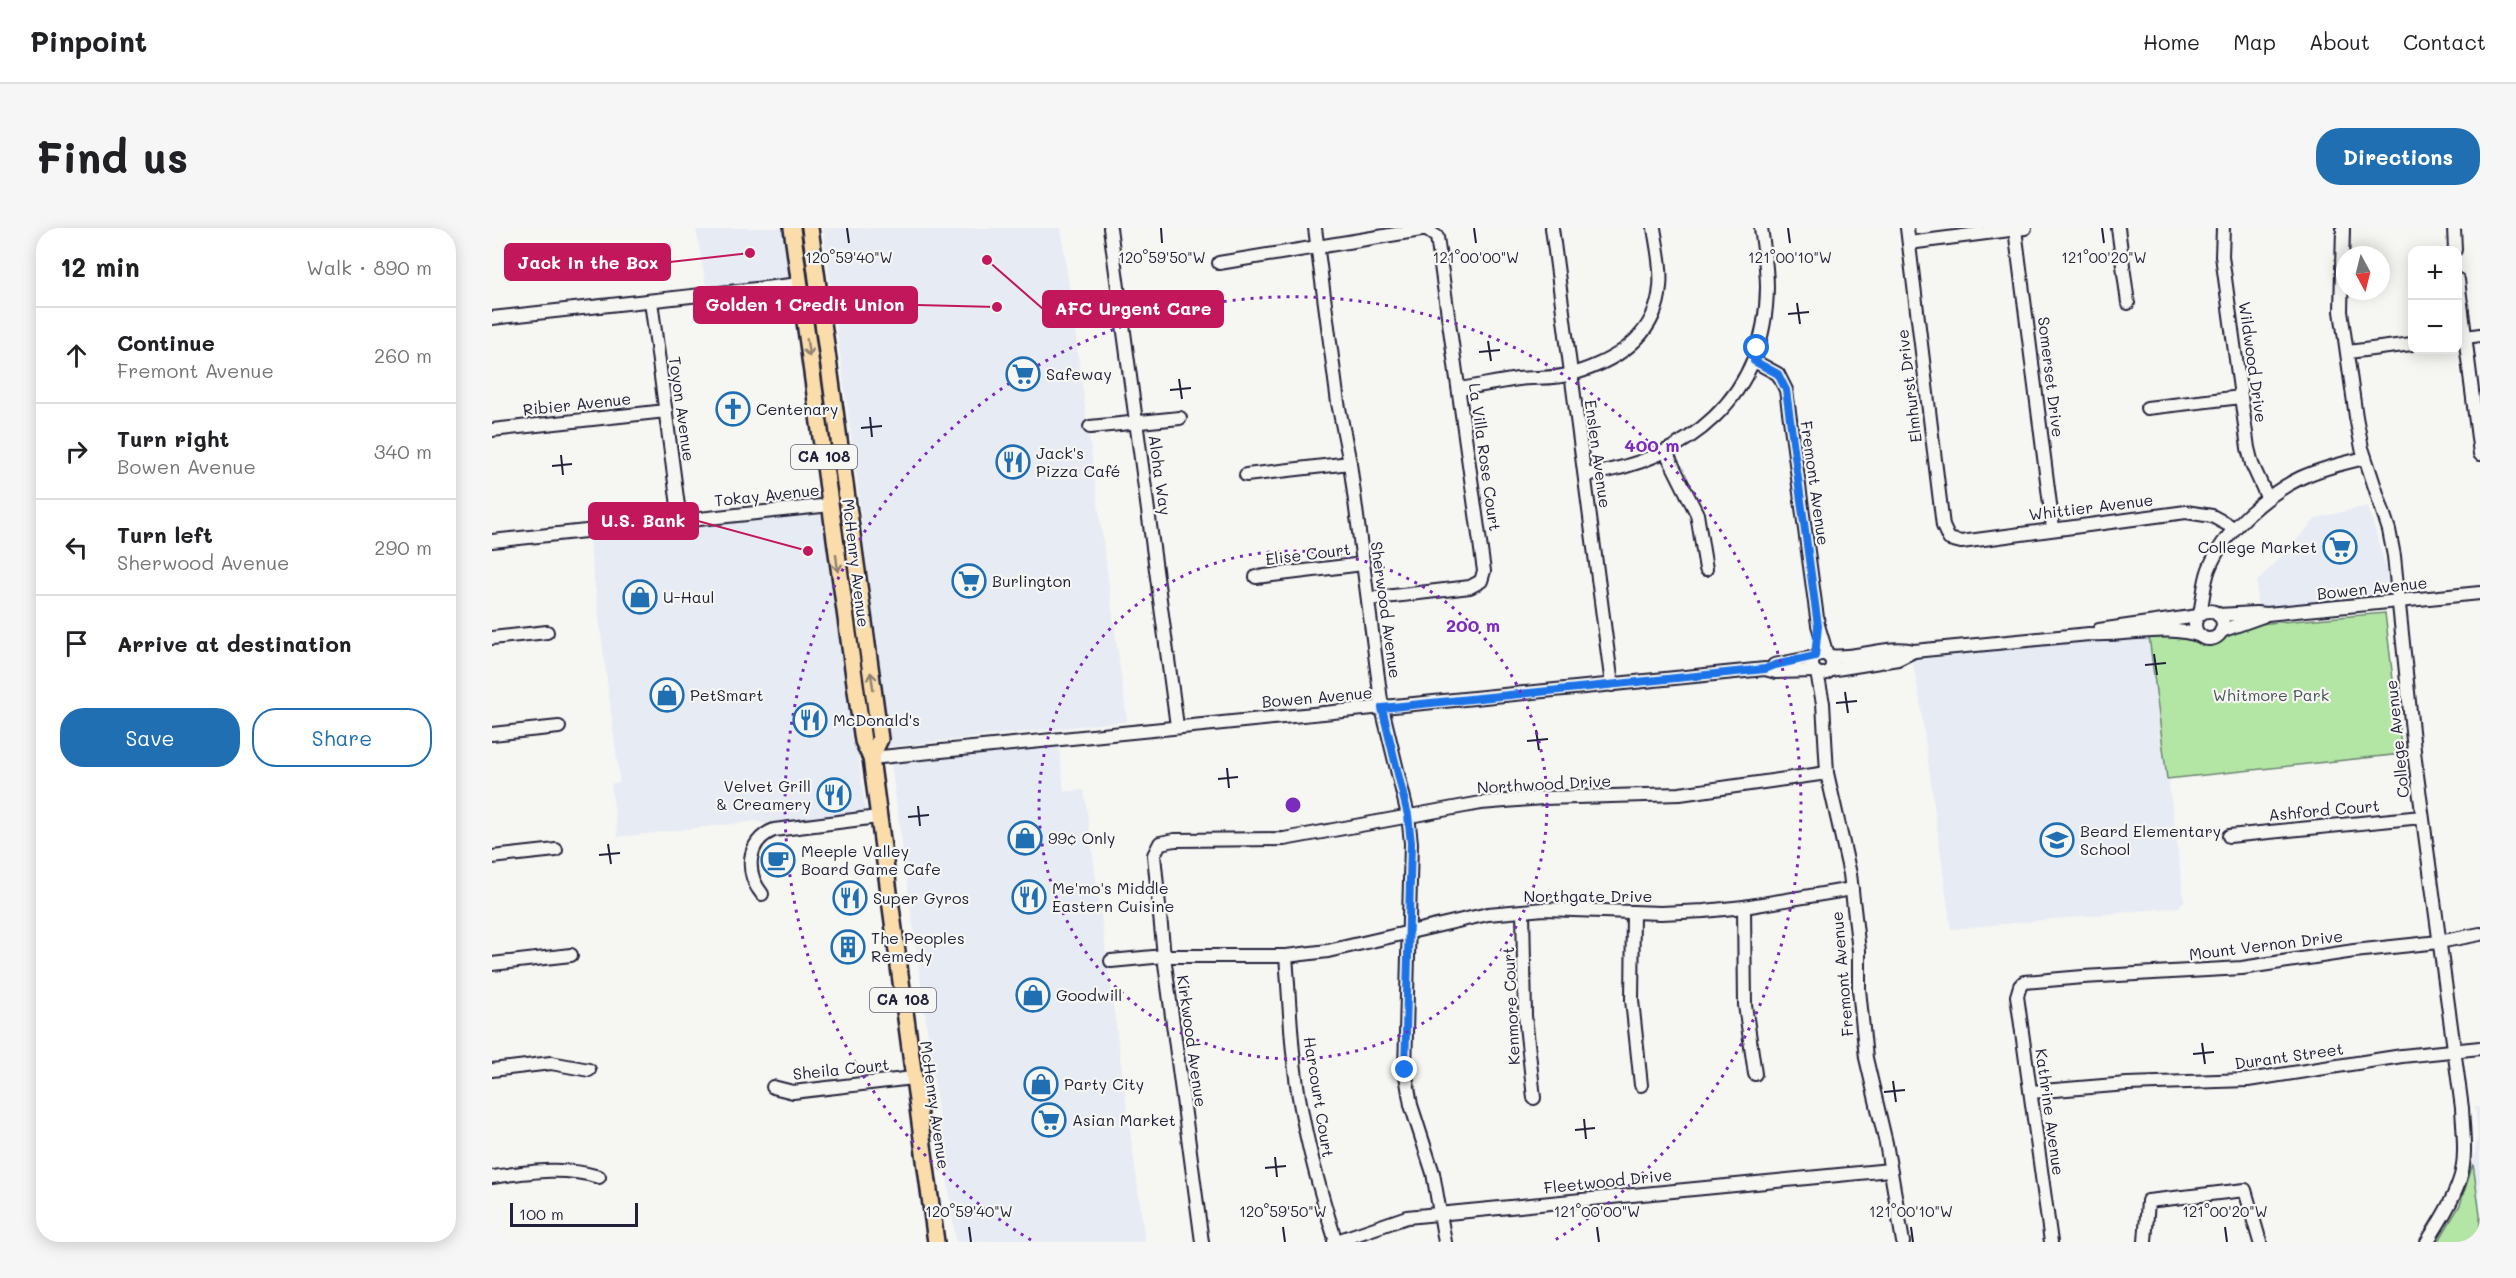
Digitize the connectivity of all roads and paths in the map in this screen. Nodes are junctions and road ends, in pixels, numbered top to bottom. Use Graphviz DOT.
graph roads {
  1 [pos="792,228"];
  2 [pos="810,228"];
  3 [pos="1110,228"];
  4 [pos="1315,228"];
  5 [pos="1552,228"];
  6 [pos="1654,228"];
  7 [pos="1761,228"];
  8 [pos="1907,228"];
  9 [pos="2118,228"];
  10 [pos="2223,228"];
  11 [pos="2343,228"];
  12 [pos="2454,228"];
  13 [pos="2020,229"];
  14 [pos="1909,243"];
  15 [pos="2455,246"];
  16 [pos="1318,247"];
  17 [pos="1219,263"];
  18 [pos="800,284"];
  19 [pos="651,301"];
  20 [pos="2128,303"];
  21 [pos="492,318"];
  22 [pos="2480,335"];
  23 [pos="2462,338"];
  24 [pos="2408,344"];
  25 [pos="2462,344"];
  26 [pos="2348,352"];
  27 [pos="1754,361"];
  28 [pos="1571,374"];
  29 [pos="1459,389"];
  30 [pos="2241,397"];
  31 [pos="2147,408"];
  32 [pos="666,411"];
  33 [pos="1180,418"];
  34 [pos="1137,422"];
  35 [pos="1090,427"];
  36 [pos="492,430"];
  37 [pos="1666,452"];
  38 [pos="2480,454"];
  39 [pos="2365,458"];
  40 [pos="1350,463"];
  41 [pos="1245,475"];
  42 [pos="1584,475"];
  43 [pos="2267,497"];
  44 [pos="831,505"];
  45 [pos="680,521"];
  46 [pos="2054,528"];
  47 [pos="2234,528"];
  48 [pos="1949,539"];
  49 [pos="492,541"];
  50 [pos="1363,564"];
  51 [pos="1706,569"];
  52 [pos="1256,577"];
  53 [pos="2206,586"];
  54 [pos="2480,593"];
  55 [pos="1368,598"];
  56 [pos="2400,602"];
  57 [pos="2217,614"];
  58 [pos="2267,614"];
  59 [pos="2199,615"];
  60 [pos="2222,631"];
  61 [pos="547,632"];
  62 [pos="2089,634"];
  63 [pos="2201,636"];
  64 [pos="492,638"];
  65 [pos="1914,651"];
  66 [pos="1821,656"];
  67 [pos="1765,669"];
  68 [pos="1823,671"];
  69 [pos="1612,685"];
  70 [pos="1382,708"];
  71 [pos="1177,726"];
  72 [pos="559,727"];
  73 [pos="492,734"];
  74 [pos="871,758"];
  75 [pos="1827,773"];
  76 [pos="1408,815"];
  77 [pos="878,817"];
  78 [pos="2422,817"];
  79 [pos="2229,836"];
  80 [pos="1157,846"];
  81 [pos="556,850"];
  82 [pos="492,857"];
  83 [pos="1852,889"];
  84 [pos="762,894"];
  85 [pos="1744,907"];
  86 [pos="1523,911"];
  87 [pos="1633,912"];
  88 [pos="1409,931"];
  89 [pos="2480,934"];
  90 [pos="2439,942"];
  91 [pos="571,955"];
  92 [pos="1164,956"];
  93 [pos="1286,956"];
  94 [pos="1111,961"];
  95 [pos="492,964"];
  96 [pos="2020,986"];
  97 [pos="2480,1048"];
  98 [pos="2455,1051"];
  99 [pos="492,1070"];
  100 [pos="589,1070"];
  101 [pos="1755,1074"];
  102 [pos="913,1078"];
  103 [pos="1641,1085"];
  104 [pos="773,1087"];
  105 [pos="2031,1092"];
  106 [pos="1534,1098"];
  107 [pos="1890,1170"];
  108 [pos="492,1177"];
  109 [pos="599,1177"];
  110 [pos="1441,1214"];
  111 [pos="936,1242"];
  112 [pos="1202,1242"];
  113 [pos="1335,1242"];
  114 [pos="1445,1242"];
  115 [pos="1903,1242"];
  116 [pos="2051,1242"];
  117 [pos="2145,1242"];
  118 [pos="2260,1242"];
  119 [pos="2427,1242"];
  1 -- 18 [label="main road, McHenry Avenue / CA 108"];
  74 -- 2 [label="main road, McHenry Avenue / CA 108, one-way"];
  3 -- 34 [label="street, Aloha Way"];
  4 -- 16 [label="street, Sherwood Avenue"];
  5 -- 28 [label="street, Enslen Avenue"];
  6 -- 28 [label="street"];
  7 -- 27 [label="street"];
  8 -- 14 [label="street, Elmhurst Drive"];
  9 -- 20 [label="street"];
  10 -- 30 [label="street, Wildwood Drive"];
  11 -- 26 [label="street, College Avenue"];
  12 -- 15 [label="street"];
  13 -- 14 [label="street"];
  13 -- 46 [label="street, Somerset Drive"];
  14 -- 48 [label="street, Elmhurst Drive"];
  16 -- 17 [label="street"];
  16 -- 29 [label="street, La Villa Rose Court"];
  16 -- 40 [label="street, Sherwood Avenue"];
  18 -- 19 [label="street"];
  18 -- 44 [label="main road, McHenry Avenue / CA 108, one-way"];
  19 -- 21 [label="street"];
  19 -- 32 [label="street, Toyon Avenue"];
  22 -- 23 [label="street"];
  24 -- 26 [label="street"];
  25 -- 38 [label="street"];
  26 -- 39 [label="street, College Avenue"];
  27 -- 37 [label="street"];
  27 -- 66 [label="street, Fremont Avenue"];
  28 -- 29 [label="street"];
  28 -- 42 [label="street, Enslen Avenue"];
  29 -- 55 [label="street, La Villa Rose Court"];
  30 -- 31 [label="street"];
  30 -- 43 [label="street, Wildwood Drive"];
  32 -- 36 [label="street, Ribier Avenue"];
  32 -- 45 [label="street, Toyon Avenue"];
  33 -- 34 [label="street"];
  34 -- 35 [label="street"];
  34 -- 71 [label="street, Aloha Way"];
  37 -- 42 [label="street"];
  37 -- 51 [label="street"];
  39 -- 43 [label="street"];
  39 -- 56 [label="street, College Avenue"];
  40 -- 41 [label="street"];
  40 -- 50 [label="street, Sherwood Avenue"];
  42 -- 69 [label="street, Enslen Avenue"];
  43 -- 47 [label="street"];
  44 -- 45 [label="street, Tokay Avenue"];
  44 -- 74 [label="main road, McHenry Avenue / CA 108, one-way"];
  45 -- 49 [label="street, Tokay Avenue"];
  46 -- 47 [label="street, Whittier Avenue"];
  46 -- 48 [label="street, Whittier Avenue"];
  47 -- 53 [label="street"];
  50 -- 52 [label="street, Elise Court"];
  50 -- 55 [label="street, Sherwood Avenue"];
  53 -- 57 [label="street"];
  53 -- 59 [label="street"];
  54 -- 56 [label="street, Bowen Avenue"];
  55 -- 70 [label="street, Sherwood Avenue"];
  56 -- 58 [label="street, Bowen Avenue"];
  56 -- 78 [label="street, College Avenue"];
  57 -- 58 [label="street"];
  57 -- 59 [label="street"];
  57 -- 60 [label="street"];
  58 -- 60 [label="street"];
  59 -- 62 [label="street"];
  59 -- 63 [label="street"];
  60 -- 63 [label="street"];
  61 -- 64 [label="street"];
  62 -- 63 [label="street"];
  62 -- 65 [label="street, Bowen Avenue"];
  65 -- 66 [label="street, Bowen Avenue"];
  65 -- 68 [label="street, Bowen Avenue"];
  66 -- 67 [label="street, Bowen Avenue"];
  66 -- 68 [label="street"];
  66 -- 68 [label="street"];
  67 -- 68 [label="street, Bowen Avenue"];
  67 -- 69 [label="street, Bowen Avenue"];
  68 -- 75 [label="street, Fremont Avenue"];
  69 -- 70 [label="street, Bowen Avenue"];
  70 -- 71 [label="street, Bowen Avenue"];
  70 -- 76 [label="street, Sherwood Avenue"];
  71 -- 74 [label="street, Bowen Avenue"];
  72 -- 73 [label="street"];
  74 -- 77 [label="main road, McHenry Avenue / CA 108"];
  75 -- 76 [label="street, Northwood Drive"];
  75 -- 83 [label="street, Fremont Avenue"];
  76 -- 80 [label="street, Northwood Drive"];
  76 -- 88 [label="street, Sherwood Avenue"];
  77 -- 84 [label="street"];
  77 -- 102 [label="main road, McHenry Avenue / CA 108"];
  78 -- 79 [label="street, Ashford Court"];
  78 -- 90 [label="street, College Avenue"];
  80 -- 92 [label="street, Kirkwood Avenue"];
  81 -- 82 [label="street"];
  83 -- 85 [label="street, Northgate Drive"];
  83 -- 107 [label="street, Fremont Avenue"];
  85 -- 87 [label="street, Northgate Drive"];
  85 -- 101 [label="street"];
  86 -- 87 [label="street, Northgate Drive"];
  86 -- 88 [label="street, Northgate Drive"];
  86 -- 106 [label="street, Kenmore Court"];
  87 -- 103 [label="street"];
  88 -- 93 [label="street, Northgate Drive"];
  88 -- 110 [label="street, Sherwood Avenue"];
  89 -- 90 [label="street, Mount Vernon Drive"];
  90 -- 96 [label="street, Mount Vernon Drive"];
  90 -- 98 [label="street, College Avenue"];
  91 -- 95 [label="street"];
  92 -- 93 [label="street, Northgate Drive"];
  92 -- 94 [label="street, Northgate Drive"];
  92 -- 112 [label="street, Kirkwood Avenue"];
  93 -- 113 [label="street, Harcourt Court"];
  96 -- 105 [label="street, Kathrine Avenue"];
  97 -- 98 [label="street, Durant Street"];
  98 -- 105 [label="street, Durant Street"];
  98 -- 119 [label="street, College Avenue"];
  99 -- 100 [label="street"];
  102 -- 104 [label="street, Sheila Court"];
  102 -- 111 [label="main road, McHenry Avenue / CA 108"];
  105 -- 116 [label="street, Kathrine Avenue"];
  107 -- 110 [label="street, Fleetwood Drive"];
  107 -- 115 [label="street, Fremont Avenue"];
  108 -- 109 [label="street"];
  110 -- 113 [label="street, Fleetwood Drive"];
  110 -- 114 [label="street, Sherwood Avenue"];
  117 -- 118 [label="street"];
}
